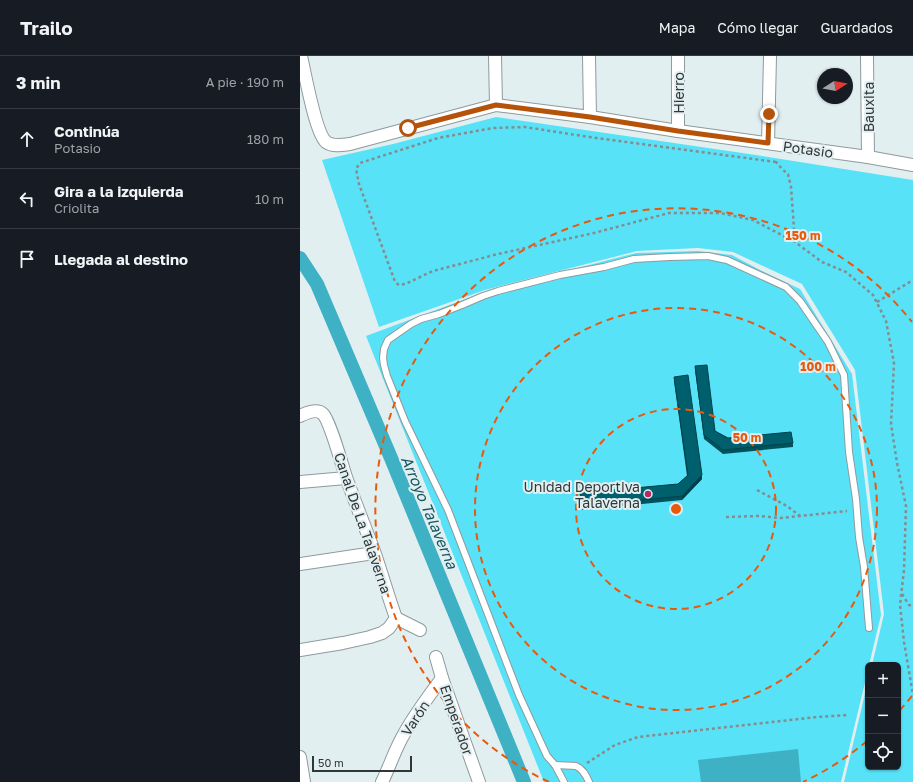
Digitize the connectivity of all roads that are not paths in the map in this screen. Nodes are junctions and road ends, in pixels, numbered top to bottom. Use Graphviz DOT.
graph roads {
  1 [pos="495,56"];
  2 [pos="589,56"];
  3 [pos="678,56"];
  4 [pos="770,56"];
  5 [pos="867,56"];
  6 [pos="305,57"];
  7 [pos="496,105"];
  8 [pos="590,117"];
  9 [pos="678,131"];
  10 [pos="772,144"];
  11 [pos="868,158"];
  12 [pos="913,165"];
  13 [pos="300,416"];
  14 [pos="346,478"];
  15 [pos="300,482"];
  16 [pos="374,553"];
  17 [pos="300,564"];
  18 [pos="396,618"];
  19 [pos="869,628"];
  20 [pos="420,630"];
  21 [pos="300,650"];
  22 [pos="436,657"];
  23 [pos="442,678"];
  24 [pos="300,757"];
  25 [pos="554,766"];
  26 [pos="384,780"];
  27 [pos="304,782"];
  28 [pos="479,782"];
  29 [pos="564,782"];
  30 [pos="588,782"];
  1 -- 7 [label="street"];
  2 -- 8 [label="street"];
  3 -- 9 [label="street, Hierro"];
  4 -- 10 [label="street"];
  5 -- 11 [label="street, Bauxita"];
  6 -- 7 [label="street, Potasio"];
  7 -- 8 [label="street, Potasio"];
  8 -- 9 [label="street, Potasio"];
  9 -- 10 [label="street, Potasio"];
  10 -- 11 [label="street, Potasio"];
  11 -- 12 [label="street, Potasio"];
  13 -- 14 [label="street, Canal De La Talaverna"];
  14 -- 15 [label="street"];
  14 -- 16 [label="street, Canal De La Talaverna"];
  16 -- 17 [label="street"];
  16 -- 18 [label="street, Canal De La Talaverna"];
  18 -- 20 [label="street"];
  18 -- 21 [label="street"];
  19 -- 25 [label="lane"];
  22 -- 23 [label="street, Emperador"];
  23 -- 26 [label="street, Varón"];
  23 -- 28 [label="street, Emperador"];
  24 -- 27 [label="street"];
  25 -- 29 [label="lane"];
  25 -- 30 [label="lane"];
}
